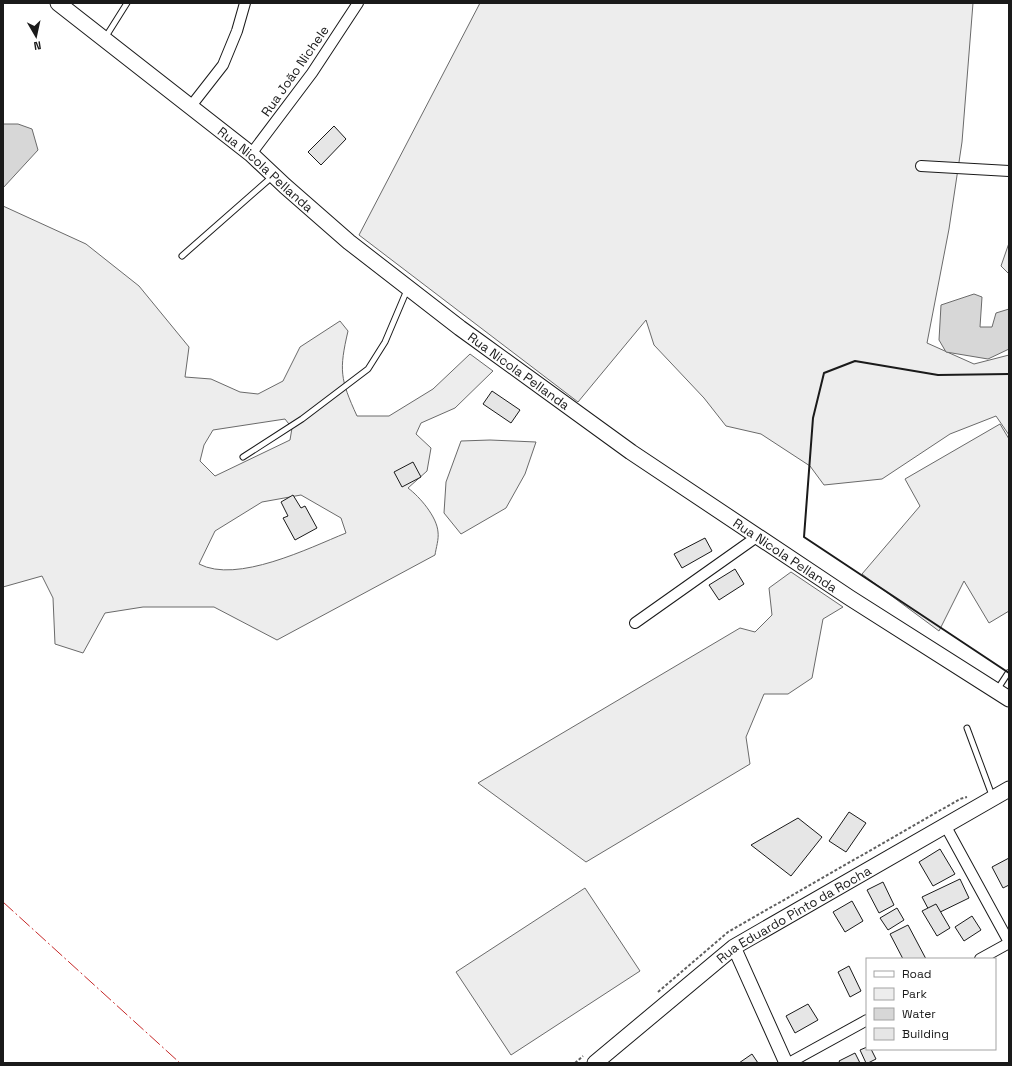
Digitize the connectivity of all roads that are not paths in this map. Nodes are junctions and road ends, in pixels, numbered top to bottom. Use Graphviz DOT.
graph roads {
  1 [pos="58,3"];
  2 [pos="127,3"];
  3 [pos="245,3"];
  4 [pos="358,3"];
  5 [pos="104,39"];
  6 [pos="191,106"];
  7 [pos="252,154"];
  8 [pos="921,166"];
  9 [pos="1009,171"];
  10 [pos="274,176"];
  11 [pos="182,256"];
  12 [pos="408,287"];
  13 [pos="243,457"];
  14 [pos="758,536"];
  15 [pos="635,623"];
  16 [pos="1008,672"];
  17 [pos="1003,695"];
  18 [pos="967,728"];
  19 [pos="1009,789"];
  20 [pos="993,798"];
  21 [pos="946,825"];
  22 [pos="1009,942"];
  23 [pos="734,947"];
  24 [pos="982,958"];
  25 [pos="866,1021"];
  26 [pos="595,1063"];
  27 [pos="787,1063"];
  1 -- 5 [label="main road, Rua Nicola Pellanda"];
  2 -- 5 [label="lane"];
  3 -- 6 [label="street"];
  4 -- 7 [label="street, Rua João Nichele"];
  5 -- 6 [label="main road, Rua Nicola Pellanda"];
  6 -- 7 [label="main road, Rua Nicola Pellanda"];
  7 -- 10 [label="main road, Rua Nicola Pellanda"];
  8 -- 9 [label="street"];
  10 -- 11 [label="lane"];
  10 -- 12 [label="main road, Rua Nicola Pellanda"];
  12 -- 13 [label="lane"];
  12 -- 14 [label="main road, Rua Nicola Pellanda"];
  14 -- 15 [label="street"];
  14 -- 17 [label="main road, Rua Nicola Pellanda"];
  16 -- 17 [label="lane"];
  18 -- 20 [label="lane"];
  19 -- 20 [label="main road, Rua Eduardo Pinto da Rocha"];
  20 -- 21 [label="main road, Rua Eduardo Pinto da Rocha"];
  21 -- 22 [label="street"];
  21 -- 23 [label="main road, Rua Eduardo Pinto da Rocha"];
  22 -- 24 [label="street"];
  23 -- 26 [label="main road, Rua Eduardo Pinto da Rocha"];
  23 -- 27 [label="street"];
  25 -- 27 [label="street"];
}
